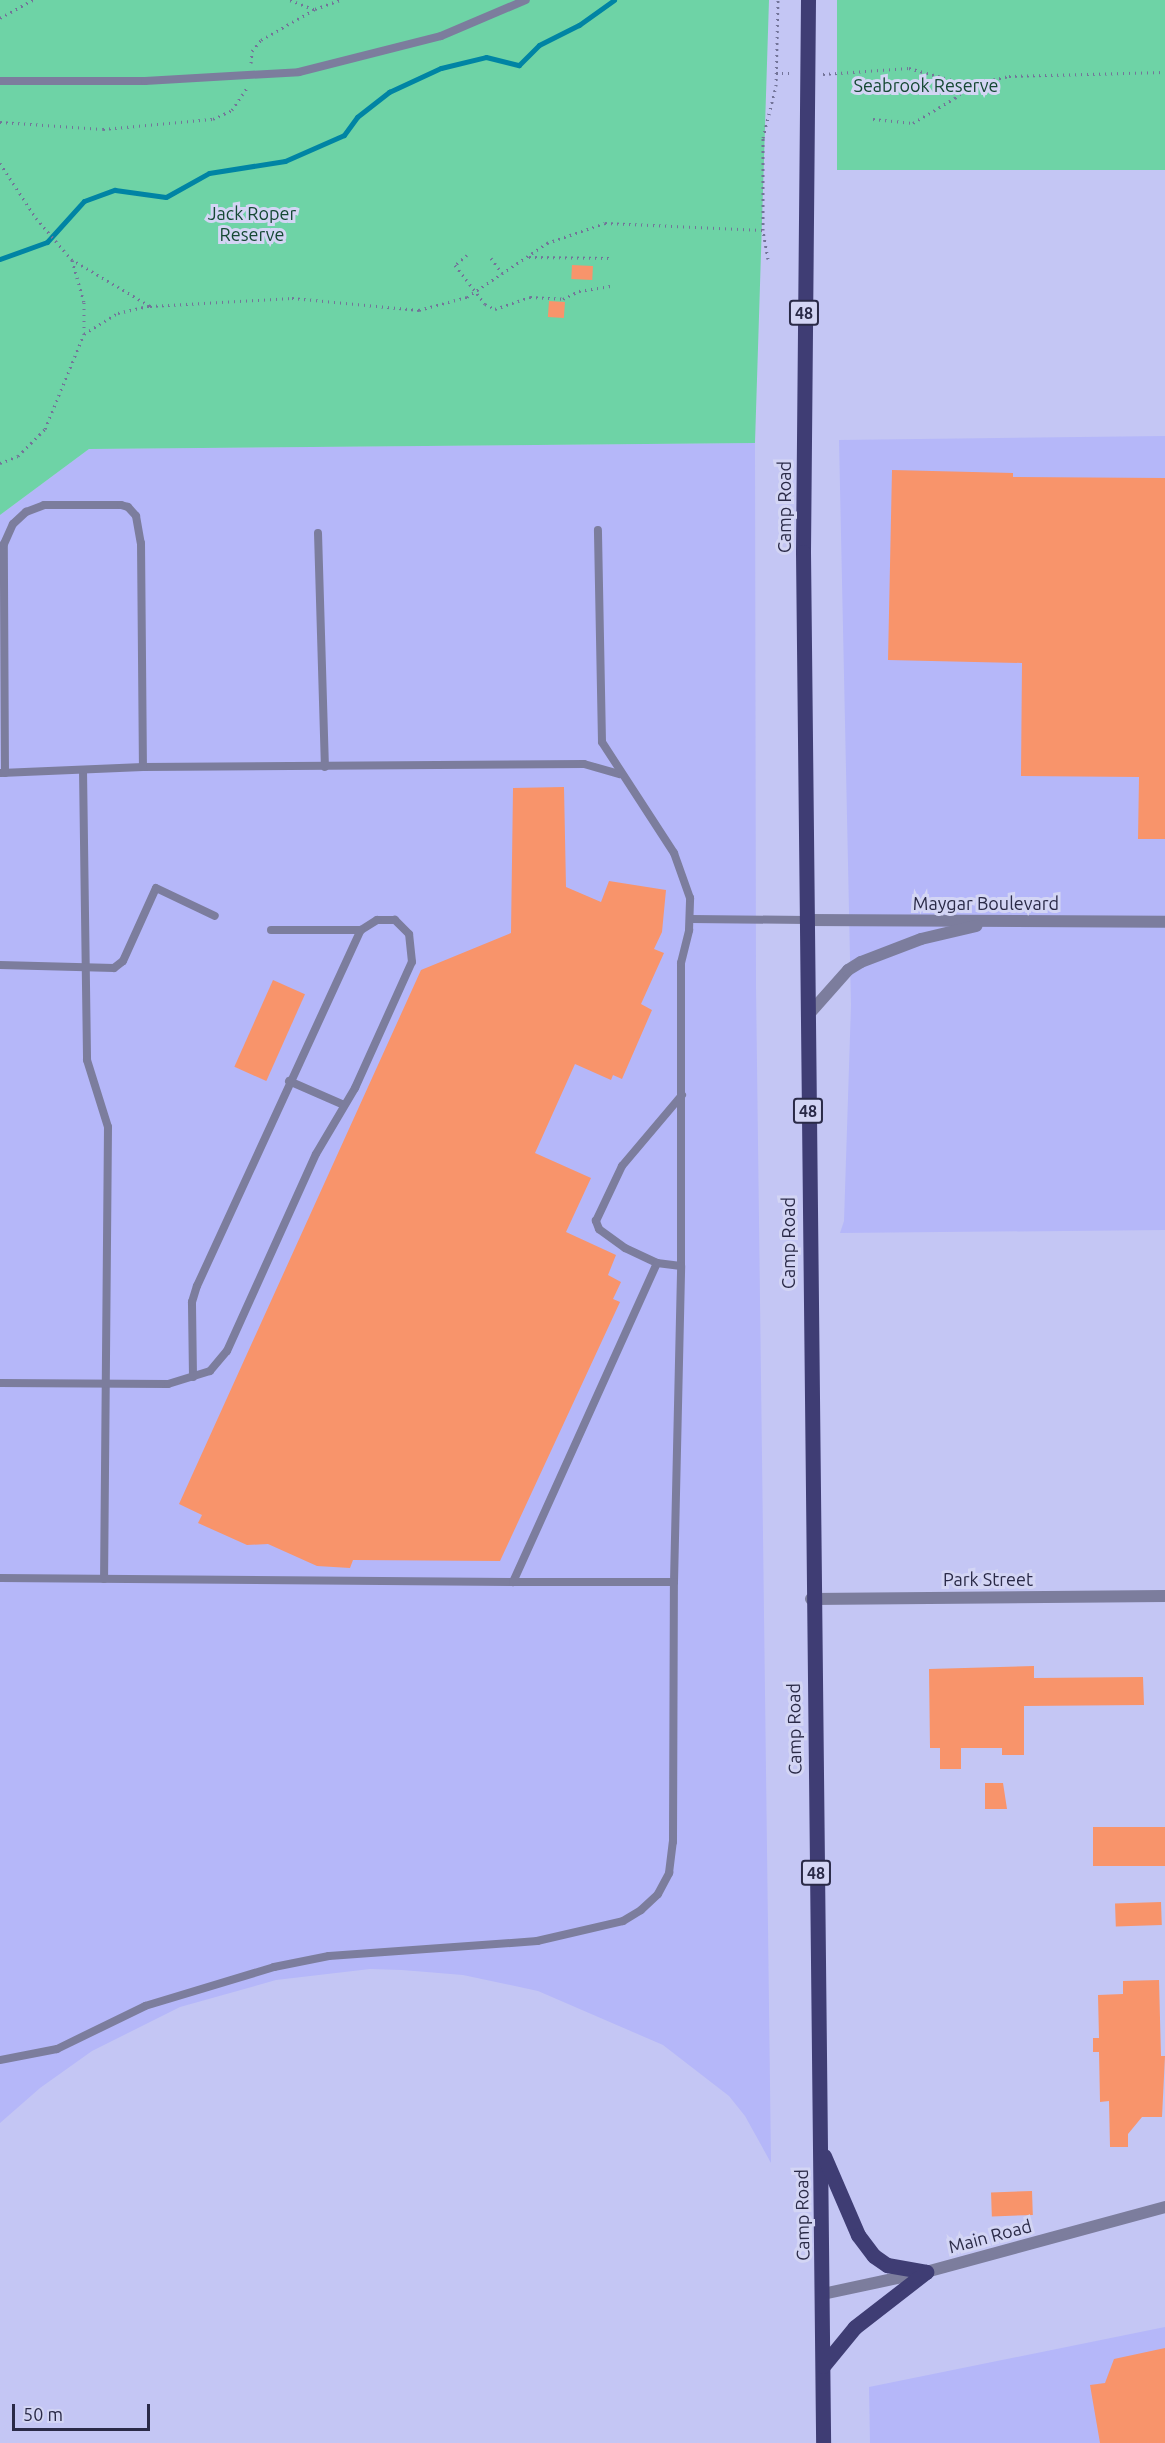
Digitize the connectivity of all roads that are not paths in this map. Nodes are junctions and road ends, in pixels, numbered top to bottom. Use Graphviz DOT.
graph roads {
  1 [pos="526,0"];
  2 [pos="807,0"];
  3 [pos="0,81"];
  4 [pos="598,530"];
  5 [pos="318,533"];
  6 [pos="143,767"];
  7 [pos="325,767"];
  8 [pos="83,770"];
  9 [pos="2,773"];
  10 [pos="620,774"];
  11 [pos="215,916"];
  12 [pos="690,919"];
  13 [pos="807,920"];
  14 [pos="994,921"];
  15 [pos="1165,922"];
  16 [pos="271,930"];
  17 [pos="361,930"];
  18 [pos="0,965"];
  19 [pos="86,968"];
  20 [pos="809,1014"];
  21 [pos="290,1081"];
  22 [pos="682,1095"];
  23 [pos="344,1105"];
  24 [pos="657,1263"];
  25 [pos="681,1266"];
  26 [pos="193,1377"];
  27 [pos="0,1383"];
  28 [pos="105,1386"];
  29 [pos="0,1578"];
  30 [pos="104,1579"];
  31 [pos="513,1582"];
  32 [pos="675,1582"];
  33 [pos="1165,1596"];
  34 [pos="812,1599"];
  35 [pos="0,2060"];
  36 [pos="820,2147"];
  37 [pos="1165,2208"];
  38 [pos="927,2272"];
  39 [pos="824,2294"];
  40 [pos="823,2367"];
  41 [pos="823,2443"];
  1 -- 3 [label="lane"];
  2 -- 13 [label="main road, Camp Road / 48"];
  4 -- 10 [label="lane"];
  5 -- 7 [label="lane"];
  6 -- 7 [label="lane"];
  6 -- 8 [label="lane"];
  6 -- 9 [label="lane"];
  7 -- 10 [label="lane"];
  8 -- 9 [label="lane"];
  8 -- 19 [label="lane"];
  10 -- 12 [label="lane"];
  11 -- 19 [label="lane"];
  12 -- 13 [label="lane"];
  12 -- 22 [label="lane"];
  13 -- 14 [label="street, Maygar Boulevard"];
  13 -- 20 [label="main road, Camp Road / 48"];
  14 -- 15 [label="street, Maygar Boulevard"];
  14 -- 20 [label="street"];
  16 -- 17 [label="lane"];
  17 -- 21 [label="lane"];
  17 -- 23 [label="lane"];
  18 -- 19 [label="lane"];
  19 -- 28 [label="lane"];
  20 -- 34 [label="main road, Camp Road / 48"];
  21 -- 23 [label="lane"];
  21 -- 26 [label="lane"];
  22 -- 24 [label="lane"];
  22 -- 25 [label="lane"];
  23 -- 26 [label="lane"];
  24 -- 25 [label="lane"];
  24 -- 31 [label="lane"];
  25 -- 32 [label="lane"];
  26 -- 28 [label="lane"];
  27 -- 28 [label="lane"];
  28 -- 30 [label="lane"];
  29 -- 30 [label="lane"];
  30 -- 31 [label="lane"];
  31 -- 32 [label="lane"];
  32 -- 35 [label="lane"];
  33 -- 34 [label="street, Park Street"];
  34 -- 36 [label="main road, Camp Road / 48"];
  36 -- 38 [label="main road"];
  36 -- 39 [label="main road, Camp Road / 48"];
  37 -- 38 [label="street, Main Road"];
  38 -- 39 [label="street, Main Road"];
  38 -- 40 [label="main road"];
  39 -- 40 [label="main road, Camp Road / 48"];
  40 -- 41 [label="main road, Camp Road / 48"];
}
